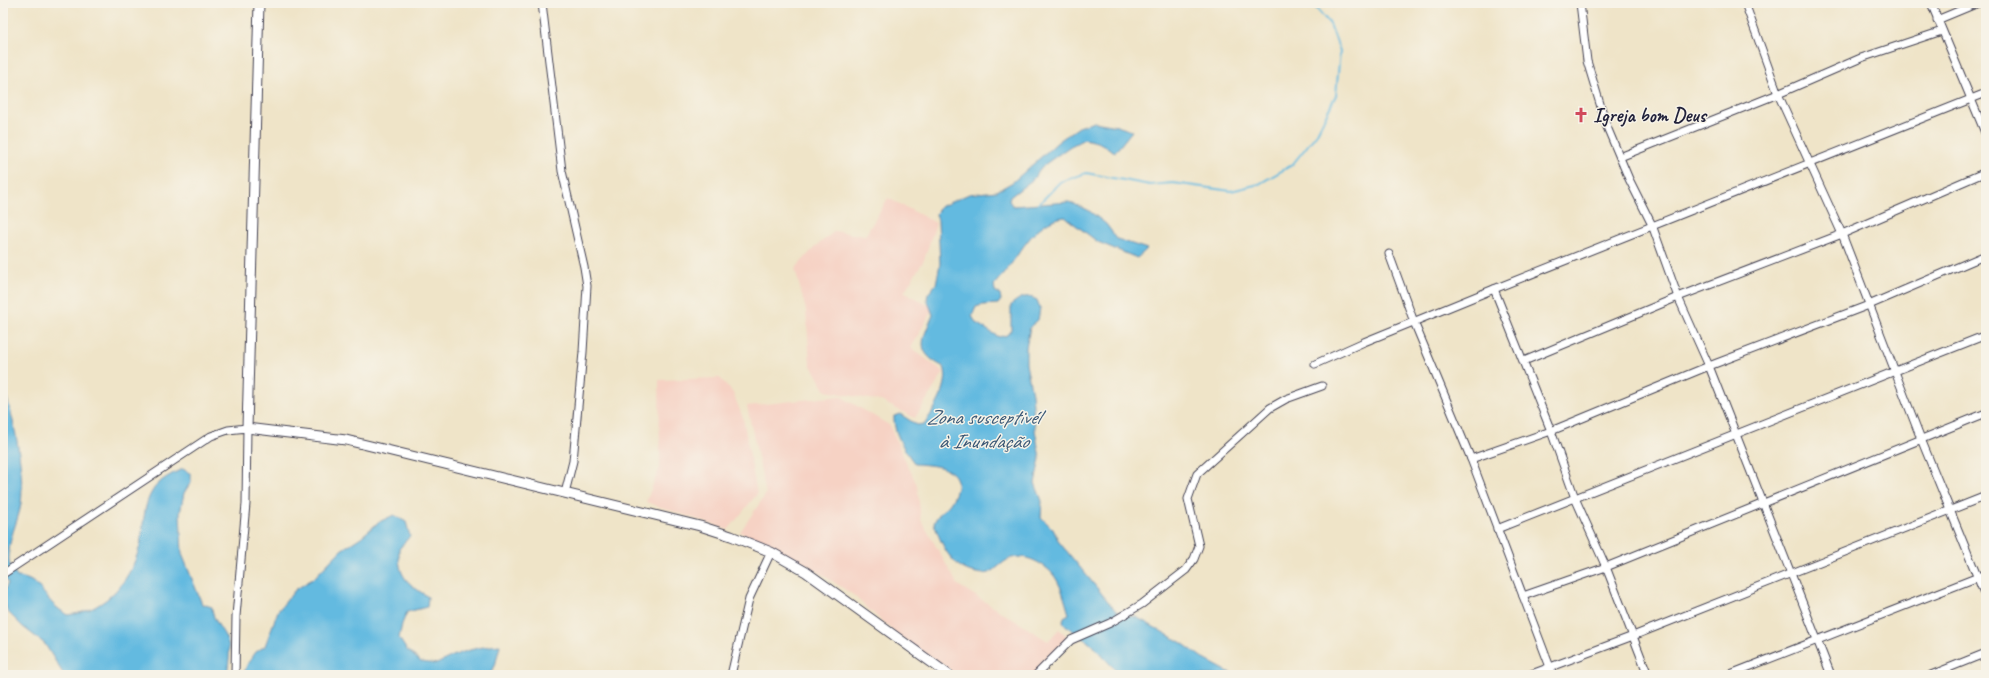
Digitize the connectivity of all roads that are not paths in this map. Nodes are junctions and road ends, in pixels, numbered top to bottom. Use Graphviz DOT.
graph roads {
  1 [pos="258,3"];
  2 [pos="542,3"];
  3 [pos="1580,3"];
  4 [pos="1745,3"];
  5 [pos="1931,3"];
  6 [pos="1978,3"];
  7 [pos="1937,20"];
  8 [pos="1942,32"];
  9 [pos="1986,93"];
  10 [pos="1778,94"];
  11 [pos="1970,99"];
  12 [pos="1986,135"];
  13 [pos="1620,157"];
  14 [pos="1810,164"];
  15 [pos="1986,172"];
  16 [pos="1652,225"];
  17 [pos="1842,234"];
  18 [pos="1389,254"];
  19 [pos="1986,255"];
  20 [pos="1494,289"];
  21 [pos="1678,297"];
  22 [pos="1869,305"];
  23 [pos="1414,322"];
  24 [pos="1986,335"];
  25 [pos="1524,361"];
  26 [pos="1315,364"];
  27 [pos="1709,366"];
  28 [pos="1895,372"];
  29 [pos="1322,386"];
  30 [pos="1986,413"];
  31 [pos="247,428"];
  32 [pos="1551,431"];
  33 [pos="1734,434"];
  34 [pos="1921,439"];
  35 [pos="1471,459"];
  36 [pos="566,494"];
  37 [pos="1986,496"];
  38 [pos="1575,498"];
  39 [pos="1763,504"];
  40 [pos="1951,510"];
  41 [pos="1497,529"];
  42 [pos="770,552"];
  43 [pos="1606,567"];
  44 [pos="1791,573"];
  45 [pos="3,574"];
  46 [pos="1986,574"];
  47 [pos="1978,577"];
  48 [pos="1523,596"];
  49 [pos="1986,598"];
  50 [pos="1633,636"];
  51 [pos="1816,640"];
  52 [pos="1986,653"];
  53 [pos="1549,666"];
  54 [pos="235,675"];
  55 [pos="731,675"];
  56 [pos="949,675"];
  57 [pos="1036,675"];
  58 [pos="1529,675"];
  59 [pos="1553,675"];
  60 [pos="1648,675"];
  61 [pos="1728,675"];
  62 [pos="1831,675"];
  63 [pos="1931,675"];
  1 -- 31 [label="main road"];
  2 -- 36 [label="street"];
  3 -- 13 [label="street"];
  4 -- 10 [label="street"];
  5 -- 7 [label="street"];
  6 -- 7 [label="street"];
  7 -- 8 [label="street"];
  8 -- 10 [label="street"];
  8 -- 11 [label="street"];
  9 -- 11 [label="street"];
  10 -- 13 [label="street"];
  10 -- 14 [label="street"];
  11 -- 12 [label="street"];
  11 -- 14 [label="street"];
  13 -- 16 [label="street"];
  14 -- 16 [label="street"];
  14 -- 17 [label="street"];
  15 -- 17 [label="street"];
  16 -- 20 [label="street"];
  16 -- 21 [label="street"];
  17 -- 21 [label="street"];
  17 -- 22 [label="street"];
  18 -- 23 [label="street"];
  19 -- 22 [label="street"];
  20 -- 23 [label="street"];
  20 -- 25 [label="street"];
  21 -- 25 [label="street"];
  21 -- 27 [label="street"];
  22 -- 27 [label="street"];
  22 -- 28 [label="street"];
  23 -- 26 [label="street"];
  23 -- 35 [label="street"];
  24 -- 28 [label="street"];
  25 -- 32 [label="street"];
  27 -- 32 [label="street"];
  27 -- 33 [label="street"];
  28 -- 33 [label="street"];
  28 -- 34 [label="street"];
  29 -- 57 [label="street"];
  30 -- 34 [label="street"];
  31 -- 36 [label="main road"];
  31 -- 45 [label="street"];
  31 -- 54 [label="street"];
  32 -- 35 [label="street"];
  32 -- 38 [label="street"];
  33 -- 38 [label="street"];
  33 -- 39 [label="street"];
  34 -- 39 [label="street"];
  34 -- 40 [label="street"];
  35 -- 41 [label="street"];
  36 -- 42 [label="main road"];
  37 -- 40 [label="street"];
  38 -- 41 [label="street"];
  38 -- 43 [label="street"];
  39 -- 43 [label="street"];
  39 -- 44 [label="street"];
  40 -- 44 [label="street"];
  40 -- 47 [label="street"];
  41 -- 48 [label="street"];
  42 -- 55 [label="street"];
  42 -- 56 [label="main road"];
  43 -- 48 [label="street"];
  43 -- 50 [label="street"];
  44 -- 50 [label="street"];
  44 -- 51 [label="street"];
  46 -- 47 [label="street"];
  47 -- 49 [label="street"];
  47 -- 51 [label="street"];
  48 -- 53 [label="street"];
  50 -- 53 [label="street"];
  50 -- 60 [label="street"];
  51 -- 61 [label="street"];
  51 -- 62 [label="street"];
  52 -- 63 [label="street"];
  53 -- 58 [label="street"];
  53 -- 59 [label="street"];
}
